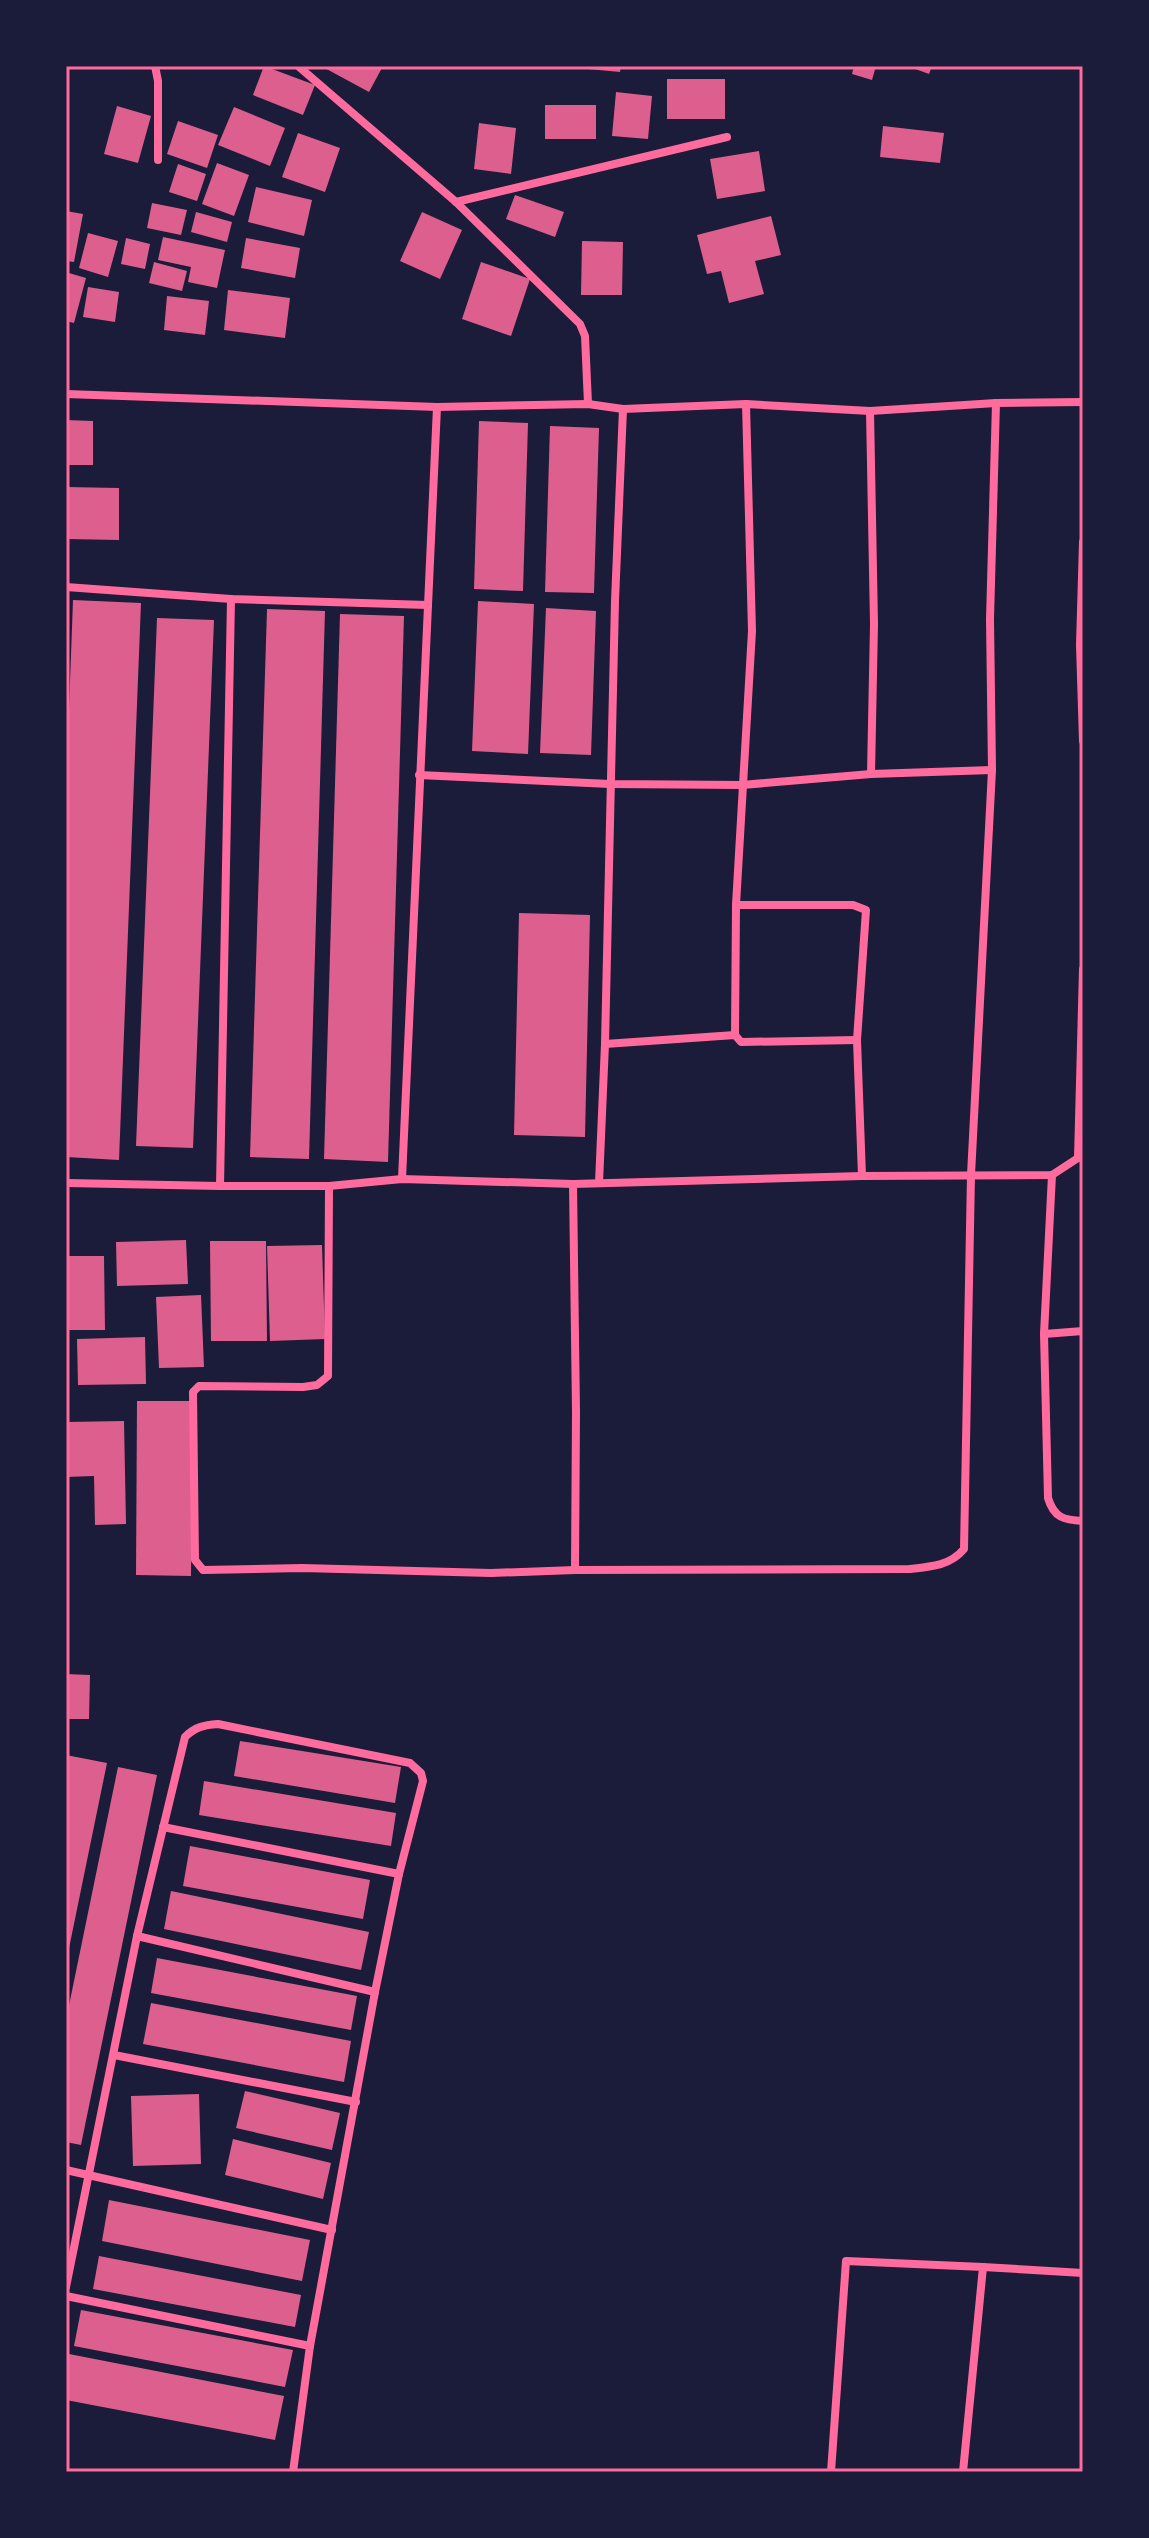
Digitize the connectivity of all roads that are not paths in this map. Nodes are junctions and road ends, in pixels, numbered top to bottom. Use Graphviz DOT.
graph roads {
  1 [pos="155,66"];
  2 [pos="298,66"];
  3 [pos="727,137"];
  4 [pos="158,160"];
  5 [pos="456,202"];
  6 [pos="66,394"];
  7 [pos="1083,402"];
  8 [pos="996,403"];
  9 [pos="588,404"];
  10 [pos="746,404"];
  11 [pos="437,407"];
  12 [pos="623,409"];
  13 [pos="870,411"];
  14 [pos="1083,542"];
  15 [pos="66,587"];
  16 [pos="231,599"];
  17 [pos="428,605"];
  18 [pos="1082,645"];
  19 [pos="1083,741"];
  20 [pos="992,770"];
  21 [pos="871,774"];
  22 [pos="419,775"];
  23 [pos="610,784"];
  24 [pos="742,785"];
  25 [pos="736,905"];
  26 [pos="1083,969"];
  27 [pos="735,1035"];
  28 [pos="857,1040"];
  29 [pos="605,1044"];
  30 [pos="1080,1159"];
  31 [pos="971,1175"];
  32 [pos="1052,1175"];
  33 [pos="862,1176"];
  34 [pos="402,1179"];
  35 [pos="66,1183"];
  36 [pos="599,1183"];
  37 [pos="573,1184"];
  38 [pos="220,1186"];
  39 [pos="329,1186"];
  40 [pos="1083,1331"];
  41 [pos="1044,1334"];
  42 [pos="1083,1521"];
  43 [pos="575,1570"];
  44 [pos="163,1827"];
  45 [pos="399,1874"];
  46 [pos="137,1936"];
  47 [pos="375,1992"];
  48 [pos="114,2055"];
  49 [pos="356,2102"];
  50 [pos="66,2170"];
  51 [pos="87,2175"];
  52 [pos="332,2230"];
  53 [pos="983,2267"];
  54 [pos="1083,2273"];
  55 [pos="66,2287"];
  56 [pos="66,2296"];
  57 [pos="310,2346"];
  58 [pos="293,2472"];
  59 [pos="831,2472"];
  60 [pos="963,2472"];
  1 -- 4 [label="street"];
  2 -- 5 [label="street"];
  3 -- 5 [label="street"];
  5 -- 9 [label="street"];
  6 -- 11 [label="street"];
  7 -- 8 [label="street"];
  8 -- 13 [label="street"];
  8 -- 20 [label="street"];
  9 -- 11 [label="street"];
  9 -- 12 [label="street"];
  10 -- 12 [label="street"];
  10 -- 13 [label="street"];
  10 -- 24 [label="street"];
  11 -- 17 [label="street"];
  12 -- 23 [label="street"];
  13 -- 21 [label="street"];
  14 -- 18 [label="street"];
  15 -- 16 [label="street"];
  16 -- 17 [label="street"];
  16 -- 38 [label="street"];
  17 -- 22 [label="street"];
  18 -- 19 [label="street"];
  20 -- 21 [label="street"];
  20 -- 31 [label="street"];
  21 -- 24 [label="street"];
  22 -- 23 [label="street"];
  22 -- 34 [label="street"];
  23 -- 24 [label="street"];
  23 -- 29 [label="street"];
  24 -- 25 [label="street"];
  25 -- 27 [label="street"];
  25 -- 28 [label="street"];
  26 -- 30 [label="street"];
  27 -- 28 [label="street"];
  27 -- 29 [label="street"];
  28 -- 33 [label="street"];
  29 -- 36 [label="street"];
  30 -- 32 [label="street"];
  31 -- 32 [label="street"];
  31 -- 33 [label="street"];
  31 -- 43 [label="street"];
  32 -- 41 [label="street"];
  33 -- 36 [label="street"];
  34 -- 37 [label="street"];
  34 -- 39 [label="street"];
  35 -- 38 [label="street"];
  36 -- 37 [label="street"];
  37 -- 43 [label="street"];
  38 -- 39 [label="street"];
  39 -- 43 [label="street"];
  40 -- 41 [label="street"];
  41 -- 42 [label="street"];
  44 -- 45 [label="street"];
  44 -- 45 [label="street"];
  44 -- 46 [label="street"];
  45 -- 47 [label="street"];
  46 -- 47 [label="street"];
  46 -- 48 [label="street"];
  47 -- 49 [label="street"];
  48 -- 49 [label="street"];
  48 -- 51 [label="street"];
  49 -- 52 [label="street"];
  50 -- 51 [label="street"];
  51 -- 52 [label="street"];
  51 -- 55 [label="street"];
  52 -- 57 [label="street"];
  53 -- 54 [label="street"];
  53 -- 59 [label="street"];
  53 -- 60 [label="street"];
  56 -- 57 [label="street"];
  57 -- 58 [label="street"];
}
